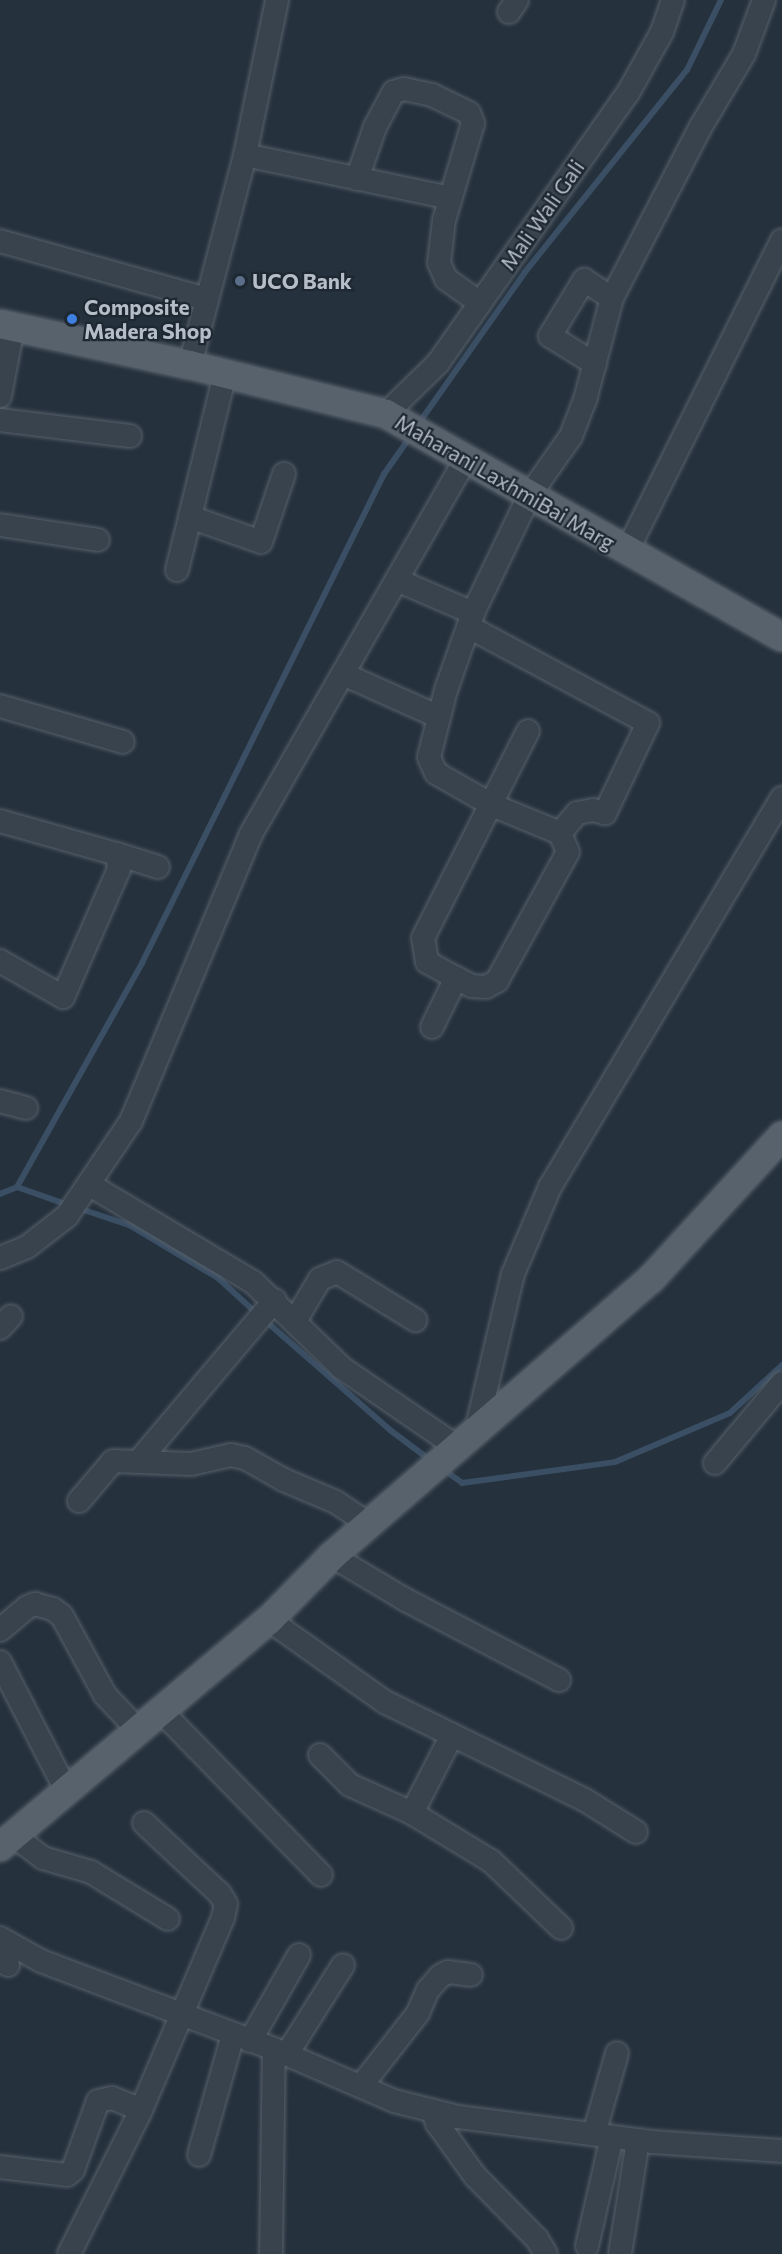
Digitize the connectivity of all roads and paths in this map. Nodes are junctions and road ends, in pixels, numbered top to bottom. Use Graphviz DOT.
graph roads {
  1 [pos="278,0"];
  2 [pos="673,0"];
  3 [pos="764,0"];
  4 [pos="245,155"];
  5 [pos="357,179"];
  6 [pos="451,198"];
  7 [pos="782,240"];
  8 [pos="0,241"];
  9 [pos="612,298"];
  10 [pos="206,299"];
  11 [pos="480,303"];
  12 [pos="7,326"];
  13 [pos="190,364"];
  14 [pos="595,364"];
  15 [pos="225,374"];
  16 [pos="0,396"];
  17 [pos="395,418"];
  18 [pos="0,420"];
  19 [pos="130,436"];
  20 [pos="456,451"];
  21 [pos="284,474"];
  22 [pos="529,496"];
  23 [pos="190,517"];
  24 [pos="0,525"];
  25 [pos="98,540"];
  26 [pos="627,551"];
  27 [pos="177,570"];
  28 [pos="397,580"];
  29 [pos="471,620"];
  30 [pos="782,637"];
  31 [pos="342,674"];
  32 [pos="0,706"];
  33 [pos="439,717"];
  34 [pos="528,731"];
  35 [pos="123,742"];
  36 [pos="782,798"];
  37 [pos="492,805"];
  38 [pos="0,821"];
  39 [pos="560,833"];
  40 [pos="117,854"];
  41 [pos="158,867"];
  42 [pos="0,961"];
  43 [pos="456,978"];
  44 [pos="432,1027"];
  45 [pos="0,1101"];
  46 [pos="26,1108"];
  47 [pos="782,1136"];
  48 [pos="79,1200"];
  49 [pos="0,1258"];
  50 [pos="275,1300"];
  51 [pos="415,1320"];
  52 [pos="295,1321"];
  53 [pos="782,1383"];
  54 [pos="477,1427"];
  55 [pos="452,1452"];
  56 [pos="138,1462"];
  57 [pos="715,1462"];
  58 [pos="79,1501"];
  59 [pos="370,1525"];
  60 [pos="332,1556"];
  61 [pos="269,1620"];
  62 [pos="0,1630"];
  63 [pos="0,1662"];
  64 [pos="559,1680"];
  65 [pos="161,1711"];
  66 [pos="137,1730"];
  67 [pos="452,1735"];
  68 [pos="320,1755"];
  69 [pos="66,1790"];
  70 [pos="412,1813"];
  71 [pos="144,1823"];
  72 [pos="636,1832"];
  73 [pos="7,1841"];
  74 [pos="321,1875"];
  75 [pos="168,1919"];
  76 [pos="561,1928"];
  77 [pos="0,1938"];
  78 [pos="299,1956"];
  79 [pos="342,1965"];
  80 [pos="471,1975"];
  81 [pos="180,2014"];
  82 [pos="241,2038"];
  83 [pos="280,2051"];
  84 [pos="617,2053"];
  85 [pos="361,2086"];
  86 [pos="141,2110"];
  87 [pos="433,2110"];
  88 [pos="603,2135"];
  89 [pos="638,2140"];
  90 [pos="782,2151"];
  91 [pos="199,2155"];
  92 [pos="0,2167"];
  93 [pos="587,2246"];
  94 [pos="69,2254"];
  95 [pos="271,2254"];
  96 [pos="546,2254"];
  97 [pos="620,2254"];
  1 -- 4 [label="street"];
  2 -- 11 [label="street, Mali Wali Gali"];
  3 -- 9 [label="street"];
  4 -- 5 [label="street"];
  4 -- 10 [label="street"];
  5 -- 6 [label="street"];
  5 -- 6 [label="street"];
  6 -- 11 [label="street"];
  7 -- 26 [label="street"];
  8 -- 10 [label="street"];
  9 -- 14 [label="street"];
  9 -- 14 [label="street"];
  10 -- 13 [label="street"];
  11 -- 17 [label="street, Mali Wali Gali"];
  12 -- 13 [label="main road, Maharani LaxhmiBai Marg"];
  12 -- 16 [label="street"];
  13 -- 15 [label="main road, Maharani LaxhmiBai Marg"];
  14 -- 22 [label="street"];
  15 -- 17 [label="main road, Maharani LaxhmiBai Marg"];
  15 -- 23 [label="street"];
  17 -- 20 [label="main road, Maharani LaxhmiBai Marg"];
  18 -- 19 [label="street"];
  20 -- 22 [label="main road, Maharani LaxhmiBai Marg"];
  20 -- 28 [label="street"];
  21 -- 23 [label="street"];
  22 -- 26 [label="main road, Maharani LaxhmiBai Marg"];
  22 -- 29 [label="street"];
  23 -- 27 [label="street"];
  24 -- 25 [label="street"];
  26 -- 30 [label="main road, Maharani LaxhmiBai Marg"];
  28 -- 29 [label="street"];
  28 -- 31 [label="street"];
  29 -- 33 [label="street"];
  29 -- 39 [label="street"];
  31 -- 33 [label="street"];
  31 -- 48 [label="street"];
  32 -- 35 [label="street"];
  33 -- 37 [label="street"];
  34 -- 37 [label="street"];
  36 -- 54 [label="street"];
  37 -- 39 [label="street"];
  37 -- 43 [label="street"];
  38 -- 40 [label="street"];
  39 -- 43 [label="street"];
  40 -- 41 [label="street"];
  40 -- 42 [label="street"];
  43 -- 44 [label="street"];
  45 -- 46 [label="street"];
  47 -- 54 [label="main road"];
  48 -- 49 [label="street"];
  48 -- 50 [label="street"];
  50 -- 52 [label="street"];
  50 -- 56 [label="street"];
  51 -- 52 [label="street"];
  52 -- 55 [label="street"];
  53 -- 57 [label="street"];
  54 -- 55 [label="main road"];
  55 -- 59 [label="main road"];
  56 -- 58 [label="street"];
  56 -- 59 [label="street"];
  59 -- 60 [label="main road"];
  60 -- 61 [label="main road"];
  60 -- 64 [label="street"];
  61 -- 65 [label="main road"];
  61 -- 67 [label="street"];
  62 -- 66 [label="street"];
  63 -- 69 [label="street"];
  65 -- 66 [label="main road"];
  65 -- 74 [label="street"];
  66 -- 69 [label="main road"];
  67 -- 70 [label="street"];
  67 -- 72 [label="street"];
  68 -- 70 [label="street"];
  69 -- 73 [label="main road"];
  70 -- 76 [label="street"];
  71 -- 81 [label="street"];
  73 -- 75 [label="street"];
  77 -- 81 [label="street"];
  78 -- 82 [label="street"];
  79 -- 83 [label="street"];
  80 -- 85 [label="street"];
  81 -- 82 [label="street"];
  81 -- 86 [label="street"];
  82 -- 83 [label="street"];
  82 -- 91 [label="street"];
  83 -- 85 [label="street"];
  83 -- 95 [label="street"];
  84 -- 88 [label="street"];
  85 -- 87 [label="street"];
  86 -- 92 [label="street"];
  86 -- 94 [label="street"];
  87 -- 88 [label="street"];
  87 -- 96 [label="street"];
  88 -- 89 [label="street"];
  88 -- 93 [label="street"];
  89 -- 90 [label="street"];
  89 -- 97 [label="street"];
}
